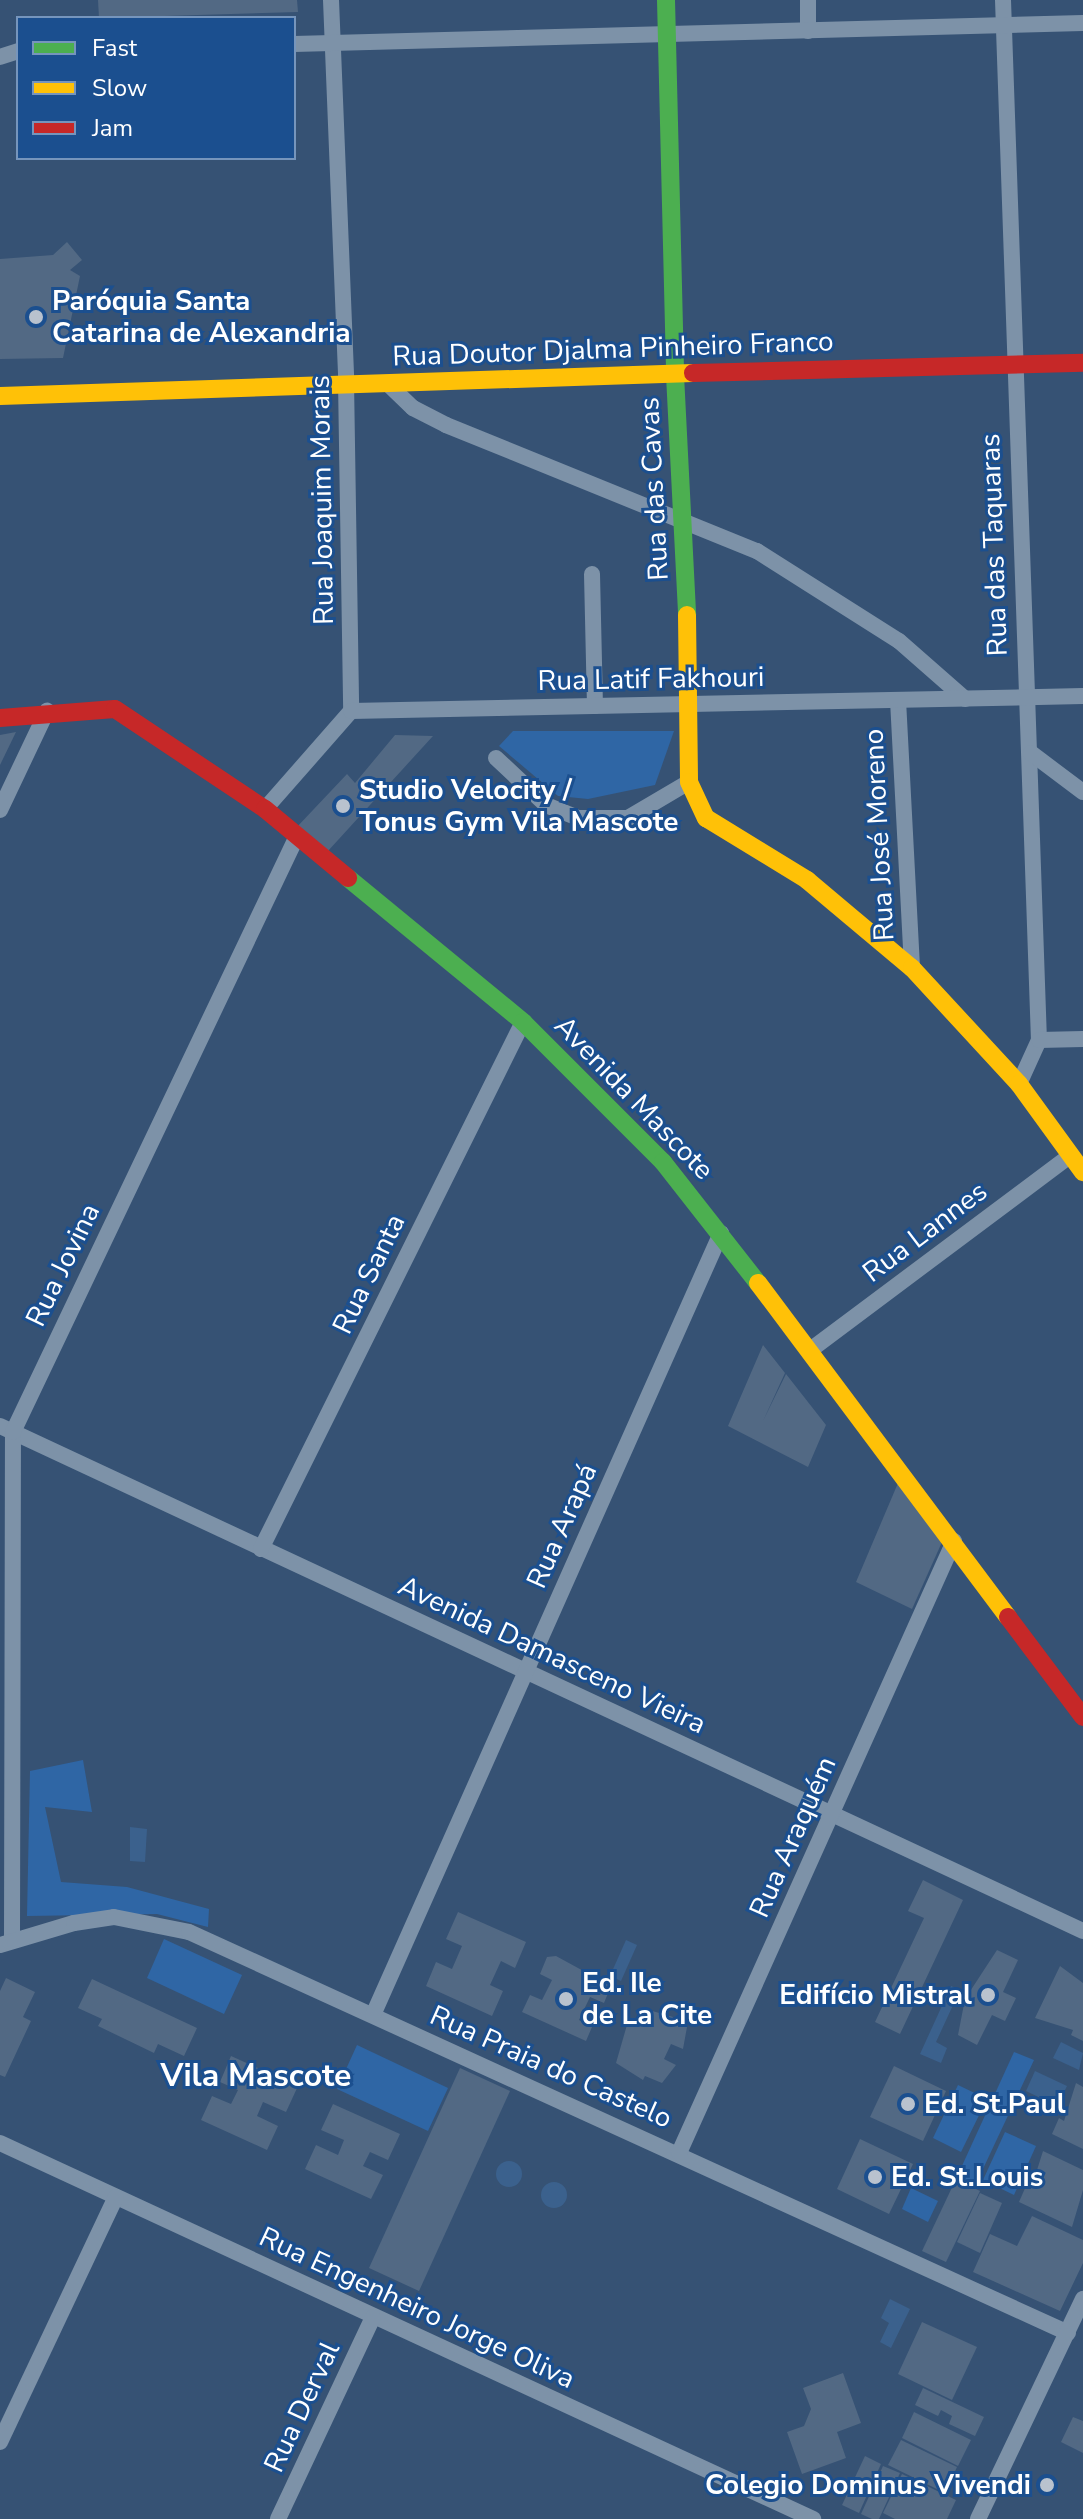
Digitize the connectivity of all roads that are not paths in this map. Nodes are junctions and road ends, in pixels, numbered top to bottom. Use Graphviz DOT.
graph roads {
  1 [pos="331,0"];
  2 [pos="666,0"];
  3 [pos="808,0"];
  4 [pos="1003,0"];
  5 [pos="1083,23"];
  6 [pos="1003,27"];
  7 [pos="808,31"];
  8 [pos="667,34"];
  9 [pos="333,43"];
  10 [pos="296,44"];
  11 [pos="1083,363"];
  12 [pos="1013,366"];
  13 [pos="675,375"];
  14 [pos="346,381"];
  15 [pos="387,383"];
  16 [pos="0,396"];
  17 [pos="685,520"];
  18 [pos="592,574"];
  19 [pos="1083,696"];
  20 [pos="1025,697"];
  21 [pos="965,699"];
  22 [pos="898,700"];
  23 [pos="692,704"];
  24 [pos="595,706"];
  25 [pos="47,711"];
  26 [pos="351,711"];
  27 [pos="0,718"];
  28 [pos="1031,753"];
  29 [pos="496,758"];
  30 [pos="689,782"];
  31 [pos="1083,792"];
  32 [pos="265,809"];
  33 [pos="0,810"];
  34 [pos="297,836"];
  35 [pos="912,968"];
  36 [pos="523,1022"];
  37 [pos="1083,1039"];
  38 [pos="1039,1040"];
  39 [pos="1019,1084"];
  40 [pos="1071,1155"];
  41 [pos="1083,1172"];
  42 [pos="721,1233"];
  43 [pos="809,1351"];
  44 [pos="6,1429"];
  45 [pos="954,1541"];
  46 [pos="261,1549"];
  47 [pos="526,1670"];
  48 [pos="7,1715"];
  49 [pos="1083,1717"];
  50 [pos="832,1814"];
  51 [pos="1083,1931"];
  52 [pos="6,1942"];
  53 [pos="373,2015"];
  54 [pos="0,2143"];
  55 [pos="679,2153"];
  56 [pos="116,2197"];
  57 [pos="1083,2299"];
  58 [pos="373,2317"];
  59 [pos="1068,2333"];
  60 [pos="0,2442"];
  61 [pos="278,2519"];
  62 [pos="813,2519"];
  63 [pos="978,2519"];
  1 -- 9 [label="street, Rua Joaquim Morais"];
  2 -- 8 [label="street, Rua das Cavas"];
  3 -- 7 [label="street"];
  4 -- 6 [label="street, Rua das Taquaras"];
  5 -- 6 [label="street"];
  6 -- 7 [label="street"];
  6 -- 12 [label="street, Rua das Taquaras"];
  7 -- 8 [label="street"];
  8 -- 9 [label="street"];
  8 -- 13 [label="street, Rua das Cavas"];
  9 -- 10 [label="street"];
  9 -- 14 [label="street, Rua Joaquim Morais"];
  11 -- 12 [label="street, Rua Doutor Djalma Pinheiro Franco"];
  12 -- 13 [label="street, Rua Doutor Djalma Pinheiro Franco"];
  12 -- 20 [label="street, Rua das Taquaras"];
  13 -- 15 [label="street, Rua Doutor Djalma Pinheiro Franco"];
  13 -- 17 [label="street, Rua das Cavas"];
  14 -- 15 [label="street, Rua Doutor Djalma Pinheiro Franco"];
  14 -- 16 [label="street, Rua Doutor Djalma Pinheiro Franco"];
  14 -- 26 [label="street, Rua Joaquim Morais"];
  15 -- 17 [label="street"];
  17 -- 21 [label="street"];
  17 -- 23 [label="street, Rua das Cavas"];
  18 -- 24 [label="street"];
  19 -- 20 [label="street, Rua Latif Fakhouri"];
  20 -- 21 [label="street, Rua Latif Fakhouri"];
  20 -- 28 [label="street, Rua das Taquaras"];
  21 -- 22 [label="street, Rua Latif Fakhouri"];
  22 -- 23 [label="street, Rua Latif Fakhouri"];
  22 -- 35 [label="street, Rua José Moreno"];
  23 -- 24 [label="street, Rua Latif Fakhouri"];
  23 -- 30 [label="street, Rua das Cavas"];
  24 -- 26 [label="street, Rua Latif Fakhouri"];
  25 -- 27 [label="street, Avenida Mascote"];
  25 -- 32 [label="street, Avenida Mascote"];
  25 -- 33 [label="street"];
  26 -- 32 [label="street"];
  28 -- 31 [label="street"];
  28 -- 38 [label="street, Rua das Taquaras"];
  29 -- 30 [label="street"];
  30 -- 35 [label="street"];
  32 -- 34 [label="street, Avenida Mascote"];
  34 -- 36 [label="street, Avenida Mascote"];
  34 -- 44 [label="street, Rua Jovina"];
  35 -- 39 [label="street"];
  36 -- 42 [label="street, Avenida Mascote"];
  36 -- 46 [label="street, Rua Santa"];
  37 -- 38 [label="street"];
  38 -- 39 [label="street, Rua das Taquaras"];
  39 -- 40 [label="street"];
  40 -- 41 [label="street"];
  40 -- 43 [label="street, Rua Lannes"];
  42 -- 43 [label="street, Avenida Mascote"];
  42 -- 47 [label="street, Rua Arapá"];
  43 -- 45 [label="street, Avenida Mascote"];
  44 -- 46 [label="street, Avenida Damasceno Vieira"];
  44 -- 48 [label="street, Rua Jovina"];
  45 -- 49 [label="street, Avenida Mascote"];
  45 -- 50 [label="street, Rua Araquém"];
  46 -- 47 [label="street, Avenida Damasceno Vieira"];
  47 -- 50 [label="street, Avenida Damasceno Vieira"];
  47 -- 53 [label="street, Rua Arapá"];
  48 -- 52 [label="street, Rua Jovina"];
  50 -- 51 [label="street, Avenida Damasceno Vieira"];
  50 -- 55 [label="street, Rua Araquém"];
  52 -- 53 [label="street, Rua Praia do Castelo"];
  53 -- 55 [label="street, Rua Praia do Castelo"];
  54 -- 56 [label="street, Rua Engenheiro Jorge Oliva"];
  55 -- 59 [label="street, Rua Praia do Castelo"];
  56 -- 58 [label="street, Rua Engenheiro Jorge Oliva"];
  56 -- 60 [label="street"];
  57 -- 59 [label="street"];
  58 -- 61 [label="street, Rua Derval"];
  58 -- 62 [label="street, Rua Engenheiro Jorge Oliva"];
  59 -- 63 [label="street"];
}
